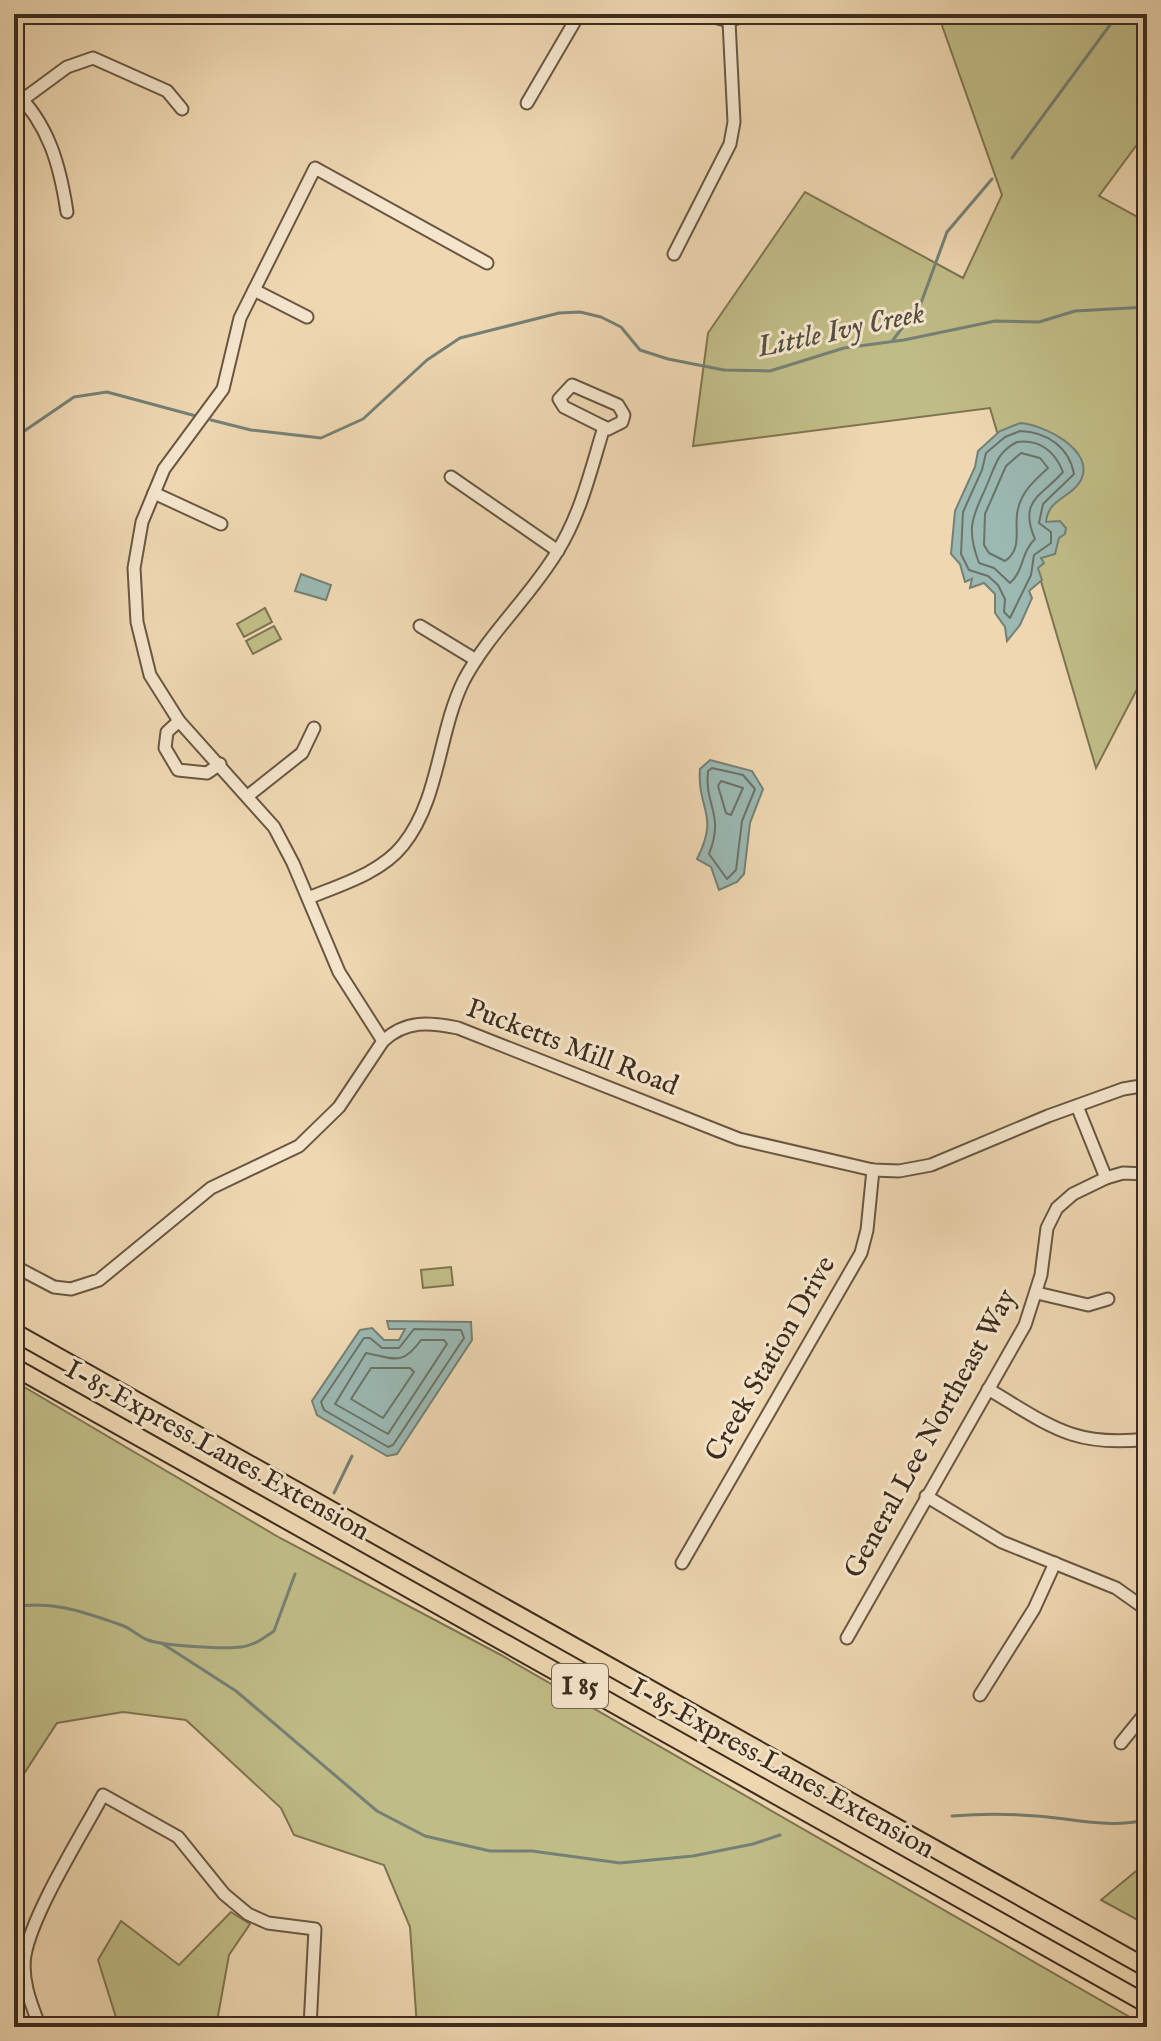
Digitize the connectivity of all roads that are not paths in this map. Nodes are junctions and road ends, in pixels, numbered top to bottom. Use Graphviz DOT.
graph roads {
  1 [pos="579,14"];
  2 [pos="703,14"];
  3 [pos="748,14"];
  4 [pos="729,21"];
  5 [pos="16,98"];
  6 [pos="527,103"];
  7 [pos="182,109"];
  8 [pos="67,212"];
  9 [pos="674,254"];
  10 [pos="487,263"];
  11 [pos="254,290"];
  12 [pos="307,317"];
  13 [pos="604,427"];
  14 [pos="451,477"];
  15 [pos="154,493"];
  16 [pos="221,524"];
  17 [pos="558,551"];
  18 [pos="420,626"];
  19 [pos="476,660"];
  20 [pos="179,721"];
  21 [pos="314,728"];
  22 [pos="220,764"];
  23 [pos="249,795"];
  24 [pos="308,898"];
  25 [pos="383,1041"];
  26 [pos="1147,1085"];
  27 [pos="1077,1106"];
  28 [pos="873,1170"];
  29 [pos="1147,1174"];
  30 [pos="1106,1178"];
  31 [pos="14,1266"];
  32 [pos="1037,1293"];
  33 [pos="1108,1299"];
  34 [pos="14,1332"];
  35 [pos="14,1367"];
  36 [pos="988,1389"];
  37 [pos="1147,1439"];
  38 [pos="926,1496"];
  39 [pos="682,1563"];
  40 [pos="1055,1563"];
  41 [pos="1147,1610"];
  42 [pos="847,1638"];
  43 [pos="980,1695"];
  44 [pos="1147,1711"];
  45 [pos="1121,1743"];
  46 [pos="1147,1968"];
  47 [pos="1147,2004"];
  48 [pos="40,2027"];
  49 [pos="310,2027"];
  1 -- 6 [label="street"];
  2 -- 4 [label="street"];
  3 -- 4 [label="street"];
  4 -- 9 [label="street"];
  5 -- 7 [label="street"];
  5 -- 8 [label="street"];
  10 -- 11 [label="street"];
  11 -- 12 [label="street"];
  11 -- 15 [label="street"];
  13 -- 13 [label="street"];
  13 -- 17 [label="street"];
  14 -- 17 [label="street"];
  15 -- 16 [label="street"];
  15 -- 20 [label="street"];
  17 -- 19 [label="street"];
  18 -- 19 [label="street"];
  19 -- 24 [label="street"];
  20 -- 22 [label="street"];
  20 -- 22 [label="street"];
  21 -- 23 [label="street"];
  22 -- 23 [label="street"];
  23 -- 24 [label="street"];
  24 -- 25 [label="street"];
  25 -- 28 [label="street, Pucketts Mill Road"];
  25 -- 31 [label="street"];
  26 -- 27 [label="street, Pucketts Mill Road"];
  27 -- 28 [label="street, Pucketts Mill Road"];
  27 -- 30 [label="street"];
  28 -- 39 [label="street, Creek Station Drive"];
  29 -- 30 [label="street, General Lee Northeast Way"];
  30 -- 32 [label="street, General Lee Northeast Way"];
  32 -- 33 [label="street"];
  32 -- 36 [label="street, General Lee Northeast Way"];
  34 -- 46 [label="highway, I-85 Express Lanes Extension / I 85"];
  35 -- 47 [label="highway, I-85 Express Lanes Extension / I 85"];
  36 -- 37 [label="street"];
  36 -- 38 [label="street, General Lee Northeast Way"];
  38 -- 40 [label="street"];
  38 -- 42 [label="street, General Lee Northeast Way"];
  40 -- 41 [label="street"];
  40 -- 43 [label="street"];
  44 -- 45 [label="street"];
  48 -- 49 [label="street"];
}
